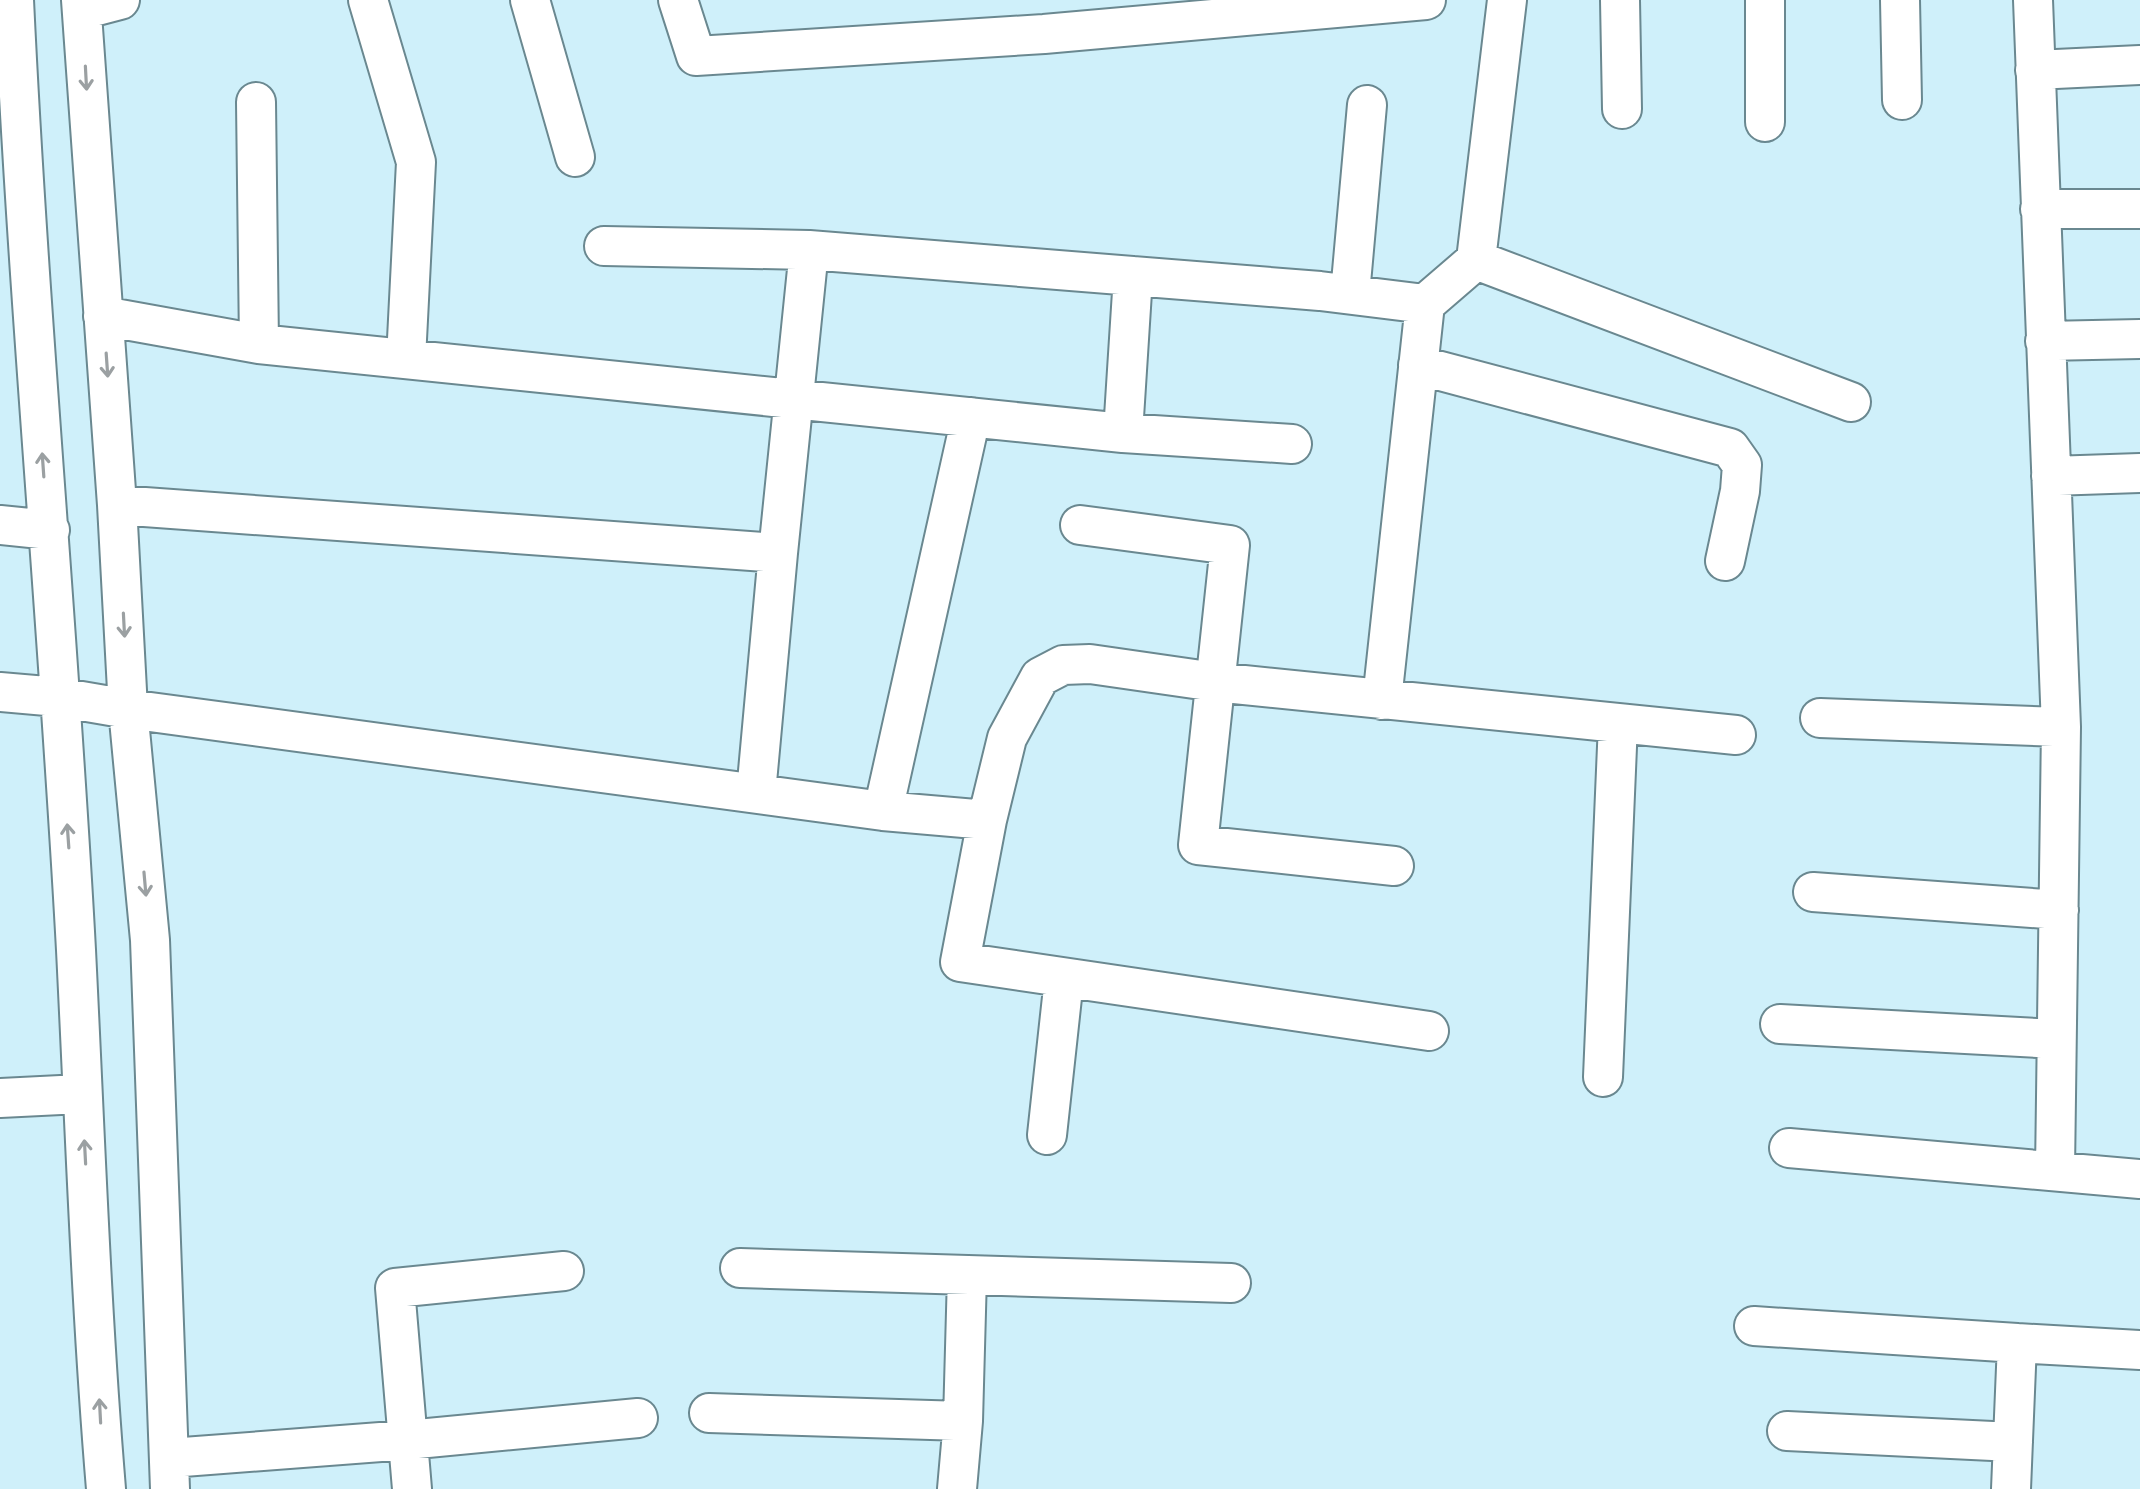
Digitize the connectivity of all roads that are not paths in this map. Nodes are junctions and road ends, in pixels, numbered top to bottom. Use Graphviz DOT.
graph roads {
  1 [pos="14,0"];
  2 [pos="120,0"];
  3 [pos="368,0"];
  4 [pos="530,0"];
  5 [pos="678,0"];
  6 [pos="1426,0"];
  7 [pos="1507,0"];
  8 [pos="1620,0"];
  9 [pos="1765,0"];
  10 [pos="1900,0"];
  11 [pos="2033,0"];
  12 [pos="82,5"];
  13 [pos="2140,65"];
  14 [pos="2035,70"];
  15 [pos="1902,100"];
  16 [pos="256,102"];
  17 [pos="1367,105"];
  18 [pos="1622,109"];
  19 [pos="1765,122"];
  20 [pos="575,157"];
  21 [pos="2040,209"];
  22 [pos="2140,209"];
  23 [pos="604,246"];
  24 [pos="809,250"];
  25 [pos="1476,260"];
  26 [pos="1133,276"];
  27 [pos="1350,294"];
  28 [pos="1425,304"];
  29 [pos="103,316"];
  30 [pos="2140,339"];
  31 [pos="2045,341"];
  32 [pos="259,344"];
  33 [pos="406,359"];
  34 [pos="1418,365"];
  35 [pos="794,399"];
  36 [pos="1851,402"];
  37 [pos="971,417"];
  38 [pos="1123,433"];
  39 [pos="1292,444"];
  40 [pos="2140,473"];
  41 [pos="2051,476"];
  42 [pos="117,505"];
  43 [pos="0,525"];
  44 [pos="1080,525"];
  45 [pos="50,530"];
  46 [pos="778,553"];
  47 [pos="1725,561"];
  48 [pos="1215,682"];
  49 [pos="0,692"];
  50 [pos="58,697"];
  51 [pos="1382,700"];
  52 [pos="128,709"];
  53 [pos="1820,718"];
  54 [pos="1618,723"];
  55 [pos="2061,727"];
  56 [pos="1736,735"];
  57 [pos="756,793"];
  58 [pos="883,811"];
  59 [pos="987,820"];
  60 [pos="1394,866"];
  61 [pos="1813,892"];
  62 [pos="2059,910"];
  63 [pos="1064,979"];
  64 [pos="1780,1024"];
  65 [pos="1429,1031"];
  66 [pos="2056,1039"];
  67 [pos="1603,1077"];
  68 [pos="81,1094"];
  69 [pos="0,1098"];
  70 [pos="1047,1135"];
  71 [pos="1789,1148"];
  72 [pos="2055,1171"];
  73 [pos="2140,1179"];
  74 [pos="740,1268"];
  75 [pos="564,1271"];
  76 [pos="967,1275"];
  77 [pos="1231,1283"];
  78 [pos="1754,1326"];
  79 [pos="2017,1343"];
  80 [pos="2140,1350"];
  81 [pos="709,1413"];
  82 [pos="638,1418"];
  83 [pos="963,1421"];
  84 [pos="1787,1431"];
  85 [pos="407,1440"];
  86 [pos="2013,1442"];
  87 [pos="170,1473"];
  88 [pos="106,1489"];
  89 [pos="412,1489"];
  90 [pos="957,1489"];
  91 [pos="2011,1489"];
  45 -- 1 [label="street, one-way"];
  2 -- 12 [label="street"];
  3 -- 33 [label="street"];
  4 -- 20 [label="street"];
  5 -- 6 [label="street"];
  7 -- 25 [label="street"];
  8 -- 18 [label="street"];
  9 -- 19 [label="street"];
  10 -- 15 [label="street"];
  11 -- 14 [label="street"];
  12 -- 29 [label="street, one-way"];
  13 -- 14 [label="street"];
  14 -- 21 [label="street"];
  16 -- 32 [label="street"];
  17 -- 27 [label="street"];
  21 -- 22 [label="street"];
  21 -- 31 [label="street"];
  23 -- 24 [label="street"];
  24 -- 26 [label="street"];
  24 -- 35 [label="street"];
  25 -- 28 [label="street"];
  25 -- 36 [label="street"];
  26 -- 27 [label="street"];
  26 -- 38 [label="street"];
  27 -- 28 [label="street"];
  28 -- 34 [label="street"];
  29 -- 32 [label="street"];
  29 -- 42 [label="street, one-way"];
  30 -- 31 [label="street"];
  31 -- 41 [label="street"];
  32 -- 33 [label="street"];
  33 -- 35 [label="street"];
  34 -- 47 [label="street"];
  34 -- 51 [label="street"];
  35 -- 37 [label="street"];
  35 -- 46 [label="street"];
  37 -- 38 [label="street"];
  37 -- 58 [label="street"];
  38 -- 39 [label="street"];
  40 -- 41 [label="street"];
  41 -- 55 [label="street"];
  42 -- 46 [label="street"];
  42 -- 52 [label="street, one-way"];
  43 -- 45 [label="street"];
  44 -- 48 [label="street"];
  45 -- 50 [label="street"];
  46 -- 57 [label="street"];
  48 -- 51 [label="street"];
  48 -- 59 [label="street"];
  48 -- 60 [label="street"];
  49 -- 50 [label="street"];
  50 -- 52 [label="street"];
  68 -- 50 [label="street, one-way"];
  51 -- 54 [label="street"];
  52 -- 57 [label="street"];
  52 -- 87 [label="street, one-way"];
  53 -- 55 [label="street"];
  54 -- 56 [label="street"];
  54 -- 67 [label="street"];
  55 -- 62 [label="street"];
  57 -- 58 [label="street"];
  58 -- 59 [label="street"];
  59 -- 63 [label="street"];
  61 -- 62 [label="street"];
  62 -- 66 [label="street"];
  63 -- 65 [label="street"];
  63 -- 70 [label="street"];
  64 -- 66 [label="street"];
  66 -- 72 [label="street"];
  68 -- 69 [label="street"];
  88 -- 68 [label="street, one-way"];
  71 -- 72 [label="street"];
  72 -- 73 [label="street"];
  74 -- 76 [label="street"];
  75 -- 85 [label="street"];
  76 -- 77 [label="street"];
  76 -- 83 [label="street"];
  78 -- 79 [label="street"];
  79 -- 80 [label="street"];
  79 -- 86 [label="street"];
  81 -- 83 [label="street"];
  82 -- 85 [label="street"];
  83 -- 90 [label="street"];
  84 -- 86 [label="street"];
  85 -- 87 [label="street"];
  85 -- 89 [label="street"];
  86 -- 91 [label="street"];
}
